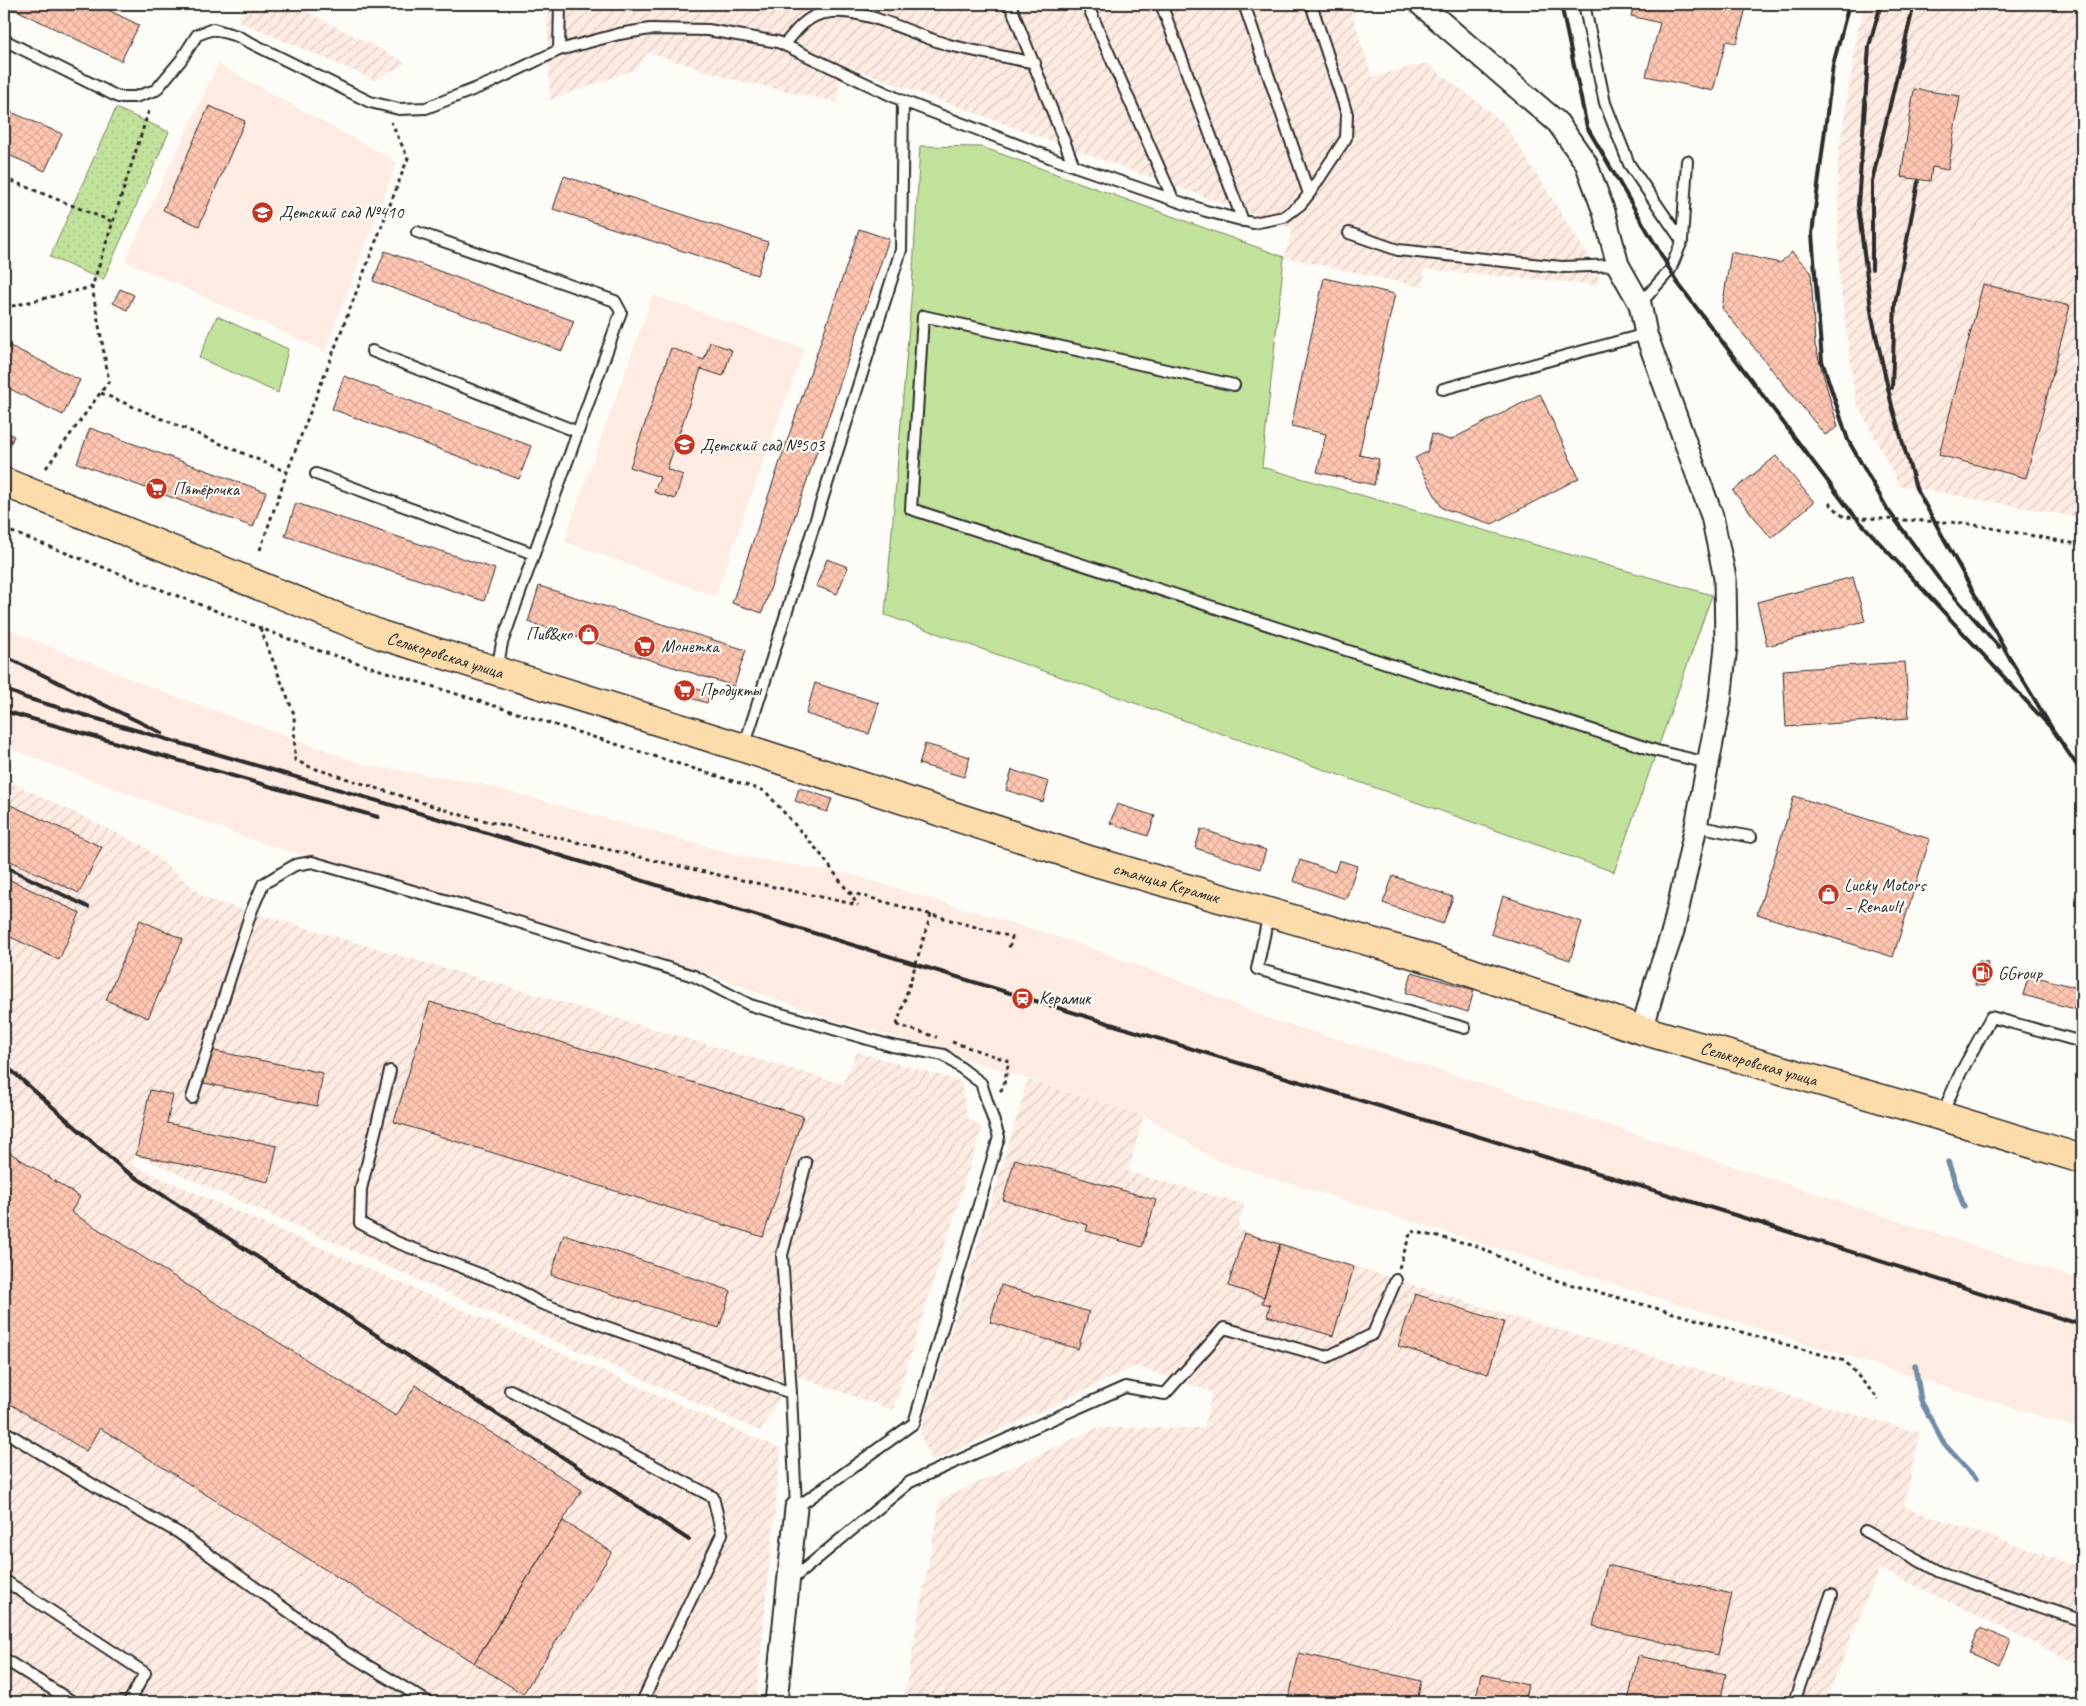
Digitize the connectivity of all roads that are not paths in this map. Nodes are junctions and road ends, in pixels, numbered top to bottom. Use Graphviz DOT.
graph roads {
  1 [pos="560,4"];
  2 [pos="1010,4"];
  3 [pos="1087,4"];
  4 [pos="1161,4"];
  5 [pos="1244,4"];
  6 [pos="1420,4"];
  7 [pos="1584,4"];
  8 [pos="1313,10"];
  9 [pos="4,40"];
  10 [pos="784,45"];
  11 [pos="559,50"];
  12 [pos="1035,63"];
  13 [pos="903,101"];
  14 [pos="1687,161"];
  15 [pos="1074,166"];
  16 [pos="1308,194"];
  17 [pos="1173,199"];
  18 [pos="1243,221"];
  19 [pos="417,232"];
  20 [pos="1349,234"];
  21 [pos="1682,241"];
  22 [pos="1618,265"];
  23 [pos="1640,304"];
  24 [pos="1646,334"];
  25 [pos="372,351"];
  26 [pos="1234,385"];
  27 [pos="1443,389"];
  28 [pos="578,432"];
  29 [pos="316,474"];
  30 [pos="4,482"];
  31 [pos="534,554"];
  32 [pos="496,671"];
  33 [pos="744,748"];
  34 [pos="1708,763"];
  35 [pos="896,798"];
  36 [pos="1696,826"];
  37 [pos="1751,837"];
  38 [pos="1269,912"];
  39 [pos="1437,961"];
  40 [pos="1465,1028"];
  41 [pos="1642,1030"];
  42 [pos="2082,1042"];
  43 [pos="390,1071"];
  44 [pos="192,1098"];
  45 [pos="1941,1116"];
  46 [pos="2082,1159"];
  47 [pos="806,1163"];
  48 [pos="1396,1280"];
  49 [pos="510,1390"];
  50 [pos="791,1393"];
  51 [pos="4,1431"];
  52 [pos="796,1508"];
  53 [pos="1866,1531"];
  54 [pos="4,1580"];
  55 [pos="788,1584"];
  56 [pos="1831,1595"];
  57 [pos="2082,1621"];
  58 [pos="4,1659"];
  59 [pos="73,1702"];
  60 [pos="129,1702"];
  61 [pos="428,1702"];
  62 [pos="642,1702"];
  63 [pos="776,1702"];
  64 [pos="1794,1702"];
  1 -- 11 [label="lane"];
  2 -- 12 [label="lane"];
  3 -- 17 [label="lane"];
  4 -- 18 [label="lane"];
  5 -- 16 [label="lane"];
  6 -- 22 [label="street"];
  7 -- 21 [label="lane"];
  8 -- 16 [label="lane"];
  9 -- 11 [label="lane"];
  10 -- 11 [label="lane"];
  10 -- 12 [label="lane"];
  10 -- 13 [label="lane"];
  12 -- 15 [label="lane"];
  13 -- 15 [label="lane"];
  13 -- 33 [label="lane"];
  14 -- 21 [label="lane"];
  15 -- 17 [label="lane"];
  16 -- 18 [label="lane"];
  17 -- 18 [label="lane"];
  19 -- 28 [label="lane"];
  20 -- 22 [label="lane"];
  21 -- 23 [label="lane"];
  22 -- 23 [label="street"];
  23 -- 24 [label="street"];
  24 -- 27 [label="lane"];
  24 -- 34 [label="street"];
  25 -- 28 [label="lane"];
  26 -- 34 [label="lane"];
  28 -- 31 [label="lane"];
  29 -- 31 [label="lane"];
  30 -- 32 [label="main road, Селькоровская улица"];
  31 -- 32 [label="lane"];
  32 -- 33 [label="main road, Селькоровская улица"];
  33 -- 35 [label="main road, Селькоровская улица"];
  34 -- 36 [label="street"];
  35 -- 38 [label="main road, станция Керамик"];
  36 -- 37 [label="lane"];
  36 -- 41 [label="street"];
  38 -- 39 [label="main road, станция Керамик"];
  38 -- 40 [label="lane"];
  39 -- 41 [label="main road, Селькоровская улица"];
  41 -- 45 [label="main road, Селькоровская улица"];
  42 -- 45 [label="lane"];
  43 -- 50 [label="lane"];
  44 -- 52 [label="lane"];
  45 -- 46 [label="main road, Селькоровская улица"];
  47 -- 50 [label="lane"];
  48 -- 55 [label="lane"];
  49 -- 62 [label="lane"];
  50 -- 52 [label="lane"];
  51 -- 61 [label="lane"];
  52 -- 55 [label="street"];
  53 -- 57 [label="lane"];
  54 -- 60 [label="lane"];
  55 -- 63 [label="street"];
  56 -- 64 [label="lane"];
  58 -- 59 [label="lane"];
}
